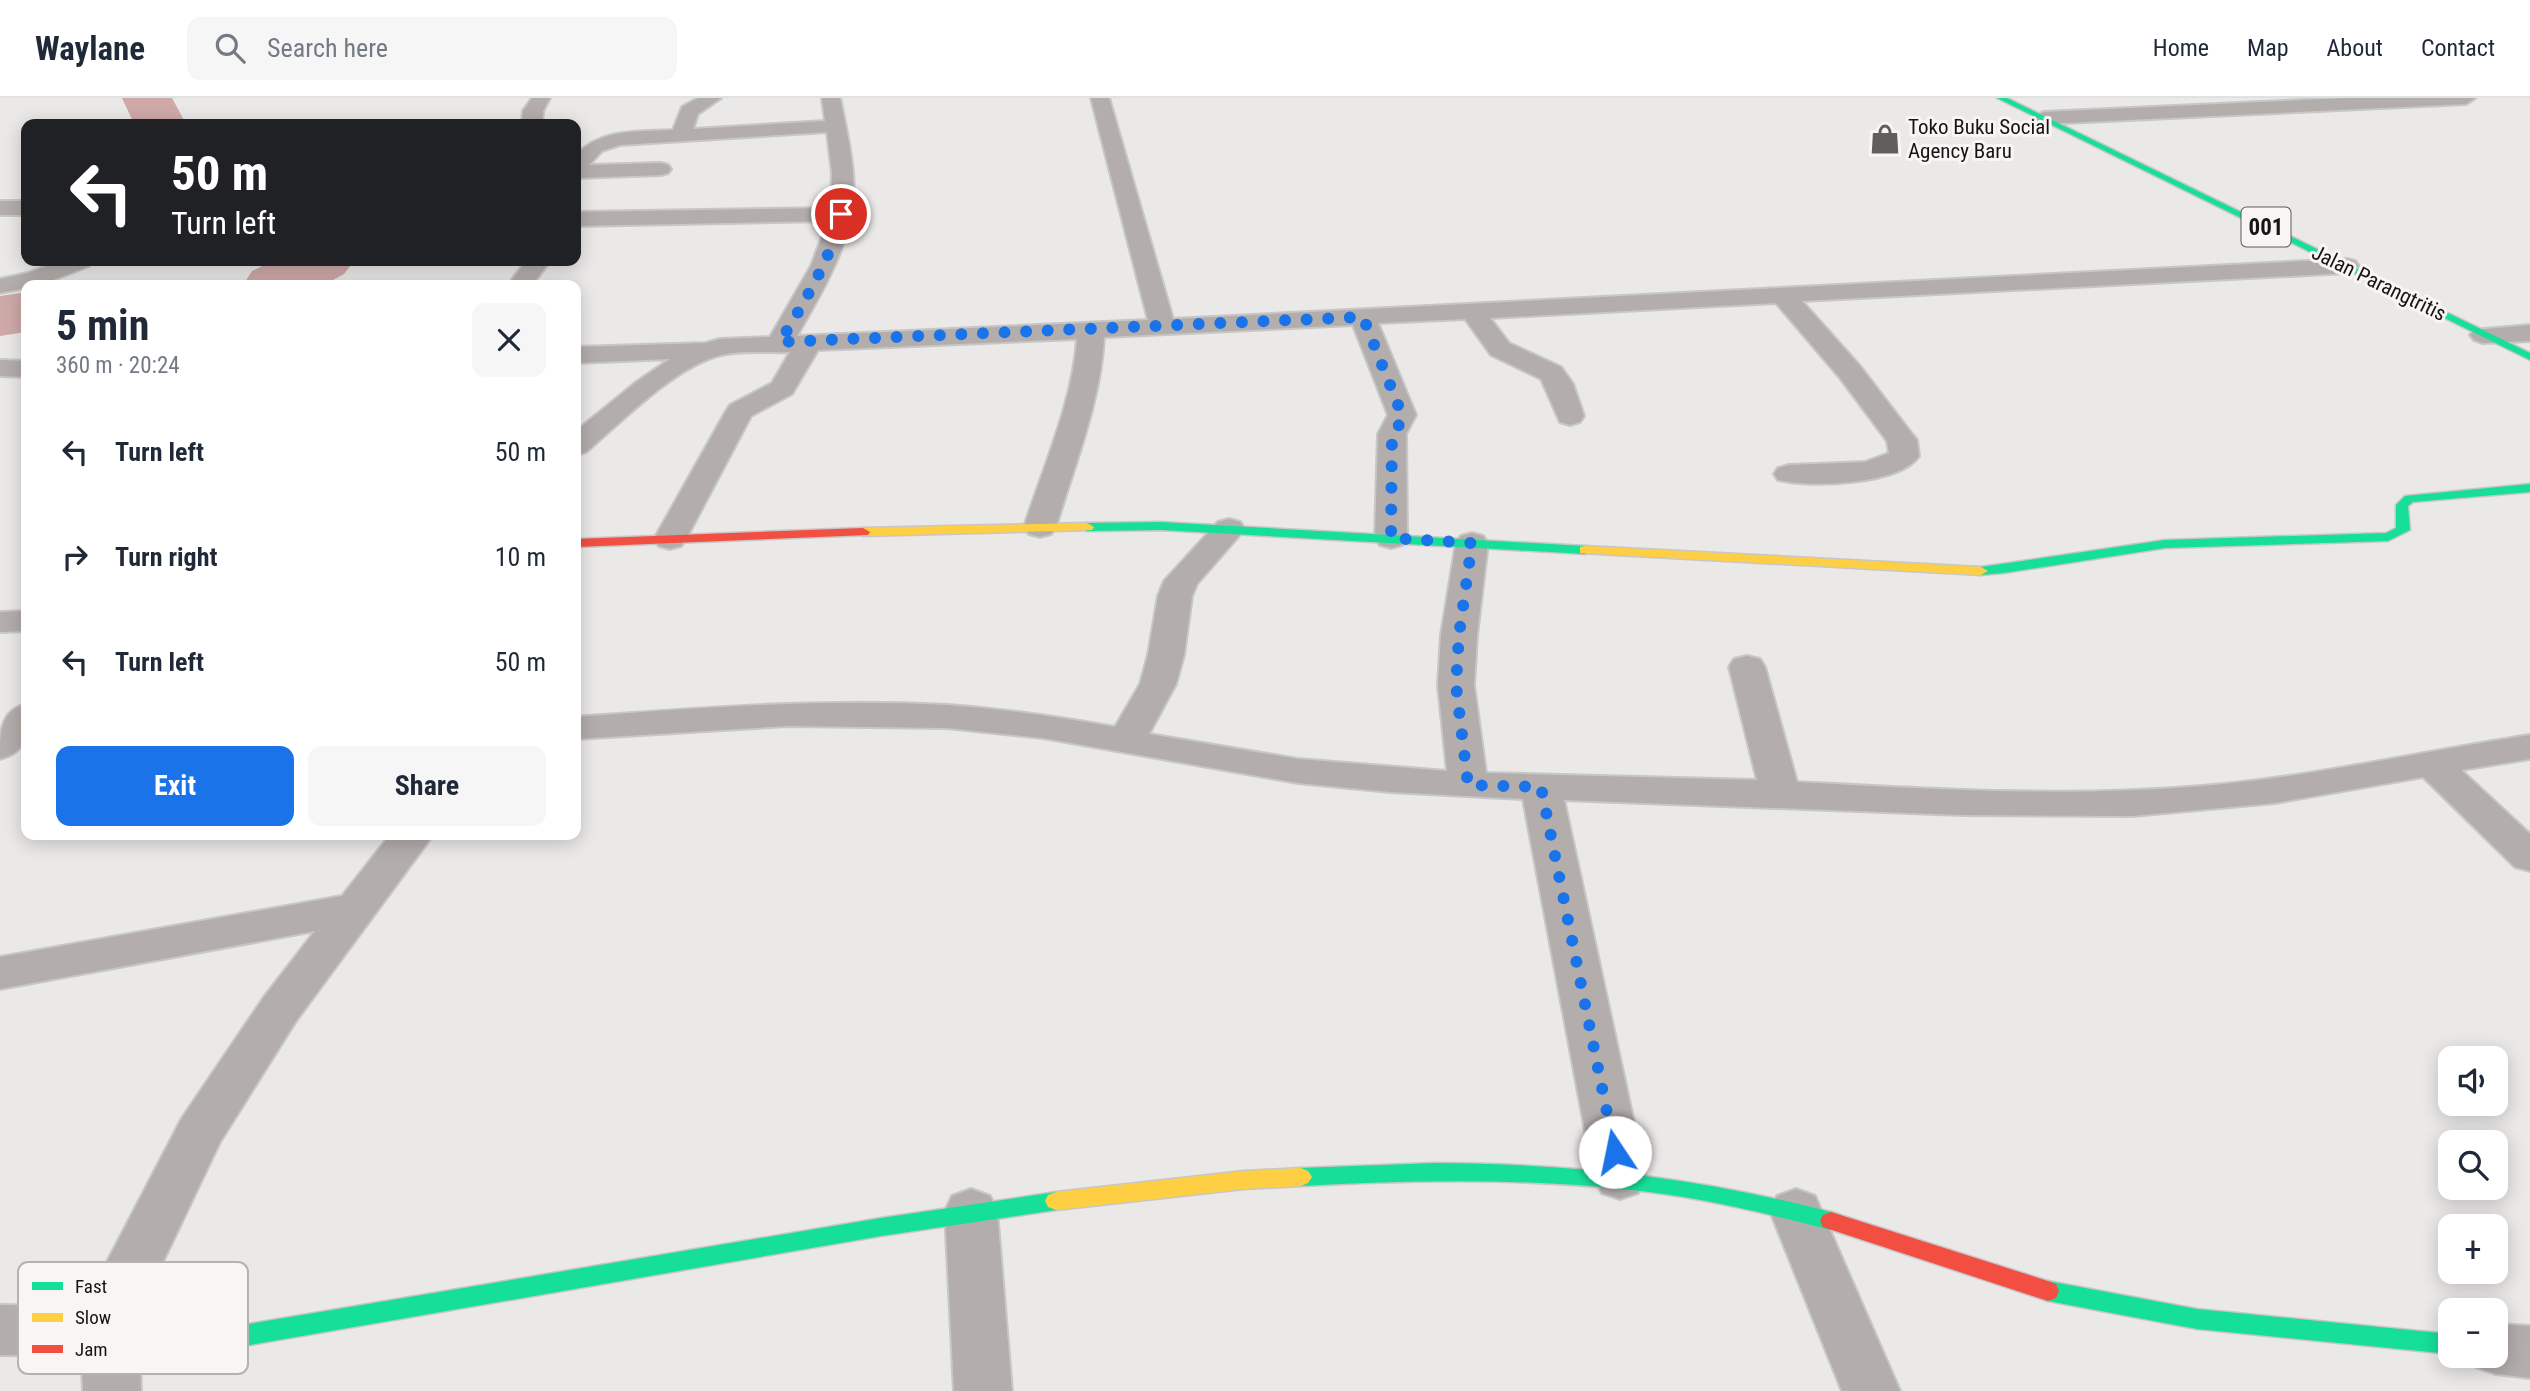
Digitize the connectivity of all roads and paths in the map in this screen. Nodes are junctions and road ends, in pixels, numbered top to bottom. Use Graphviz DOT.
graph roads {
  1 [pos="541,98"];
  2 [pos="712,98"];
  3 [pos="831,98"];
  4 [pos="1100,98"];
  5 [pos="2001,98"];
  6 [pos="2466,98"];
  7 [pos="2043,118"];
  8 [pos="532,119"];
  9 [pos="834,126"];
  10 [pos="681,135"];
  11 [pos="585,145"];
  12 [pos="661,169"];
  13 [pos="581,170"];
  14 [pos="0,208"];
  15 [pos="21,208"];
  16 [pos="841,214"];
  17 [pos="581,219"];
  18 [pos="68,266"];
  19 [pos="2347,266"];
  20 [pos="29,280"];
  21 [pos="21,282"];
  22 [pos="0,286"];
  23 [pos="1783,295"];
  24 [pos="1473,312"];
  25 [pos="1363,317"];
  26 [pos="1163,327"];
  27 [pos="1091,330"];
  28 [pos="2530,333"];
  29 [pos="2483,335"];
  30 [pos="810,341"];
  31 [pos="780,342"];
  32 [pos="708,349"];
  33 [pos="581,355"];
  34 [pos="2530,357"];
  35 [pos="0,368"];
  36 [pos="21,369"];
  37 [pos="1570,416"];
  38 [pos="581,442"];
  39 [pos="1789,474"];
  40 [pos="2530,488"];
  41 [pos="1040,527"];
  42 [pos="1229,529"];
  43 [pos="1391,538"];
  44 [pos="670,539"];
  45 [pos="581,543"];
  46 [pos="1472,543"];
  47 [pos="1747,667"];
  48 [pos="21,721"];
  49 [pos="581,728"];
  50 [pos="1125,743"];
  51 [pos="0,747"];
  52 [pos="2530,747"];
  53 [pos="2430,762"];
  54 [pos="1468,785"];
  55 [pos="1541,787"];
  56 [pos="1780,794"];
  57 [pos="408,840"];
  58 [pos="2530,857"];
  59 [pos="353,909"];
  60 [pos="0,973"];
  61 [pos="1620,1178"];
  62 [pos="971,1211"];
  63 [pos="1796,1212"];
  64 [pos="148,1262"];
  65 [pos="0,1330"];
  66 [pos="18,1330"];
  67 [pos="248,1338"];
  68 [pos="2438,1344"];
  69 [pos="2508,1350"];
  70 [pos="2530,1352"];
  71 [pos="984,1391"];
  72 [pos="1871,1391"];
  1 -- 8 [label="street"];
  2 -- 10 [label="street"];
  3 -- 9 [label="street"];
  4 -- 26 [label="street"];
  5 -- 7 [label="street, Jalan Parangtritis / 001"];
  6 -- 7 [label="street"];
  7 -- 19 [label="street, Jalan Parangtritis / 001"];
  9 -- 10 [label="street"];
  9 -- 16 [label="street"];
  10 -- 11 [label="street"];
  12 -- 13 [label="street"];
  14 -- 15 [label="street"];
  16 -- 17 [label="street"];
  16 -- 31 [label="street"];
  18 -- 20 [label="street"];
  19 -- 23 [label="street"];
  19 -- 29 [label="street, Jalan Parangtritis / 001"];
  21 -- 22 [label="street"];
  23 -- 24 [label="street"];
  23 -- 39 [label="street"];
  24 -- 25 [label="street"];
  24 -- 37 [label="street"];
  25 -- 26 [label="street"];
  25 -- 43 [label="street"];
  26 -- 27 [label="street"];
  27 -- 30 [label="street"];
  27 -- 41 [label="street"];
  28 -- 29 [label="street"];
  29 -- 34 [label="street, Jalan Parangtritis / 001"];
  30 -- 31 [label="street"];
  30 -- 44 [label="street"];
  31 -- 32 [label="street"];
  32 -- 33 [label="street"];
  32 -- 38 [label="street"];
  35 -- 36 [label="street"];
  40 -- 46 [label="street"];
  41 -- 42 [label="street"];
  41 -- 44 [label="street"];
  42 -- 43 [label="street"];
  42 -- 50 [label="street"];
  43 -- 46 [label="street"];
  44 -- 45 [label="street"];
  46 -- 54 [label="street"];
  47 -- 56 [label="street"];
  48 -- 51 [label="street"];
  49 -- 50 [label="street"];
  50 -- 54 [label="street"];
  52 -- 53 [label="street"];
  53 -- 56 [label="street"];
  53 -- 58 [label="street"];
  54 -- 55 [label="street"];
  55 -- 56 [label="street"];
  55 -- 61 [label="street"];
  57 -- 59 [label="street"];
  59 -- 60 [label="street"];
  59 -- 64 [label="street"];
  61 -- 62 [label="street"];
  61 -- 63 [label="street"];
  62 -- 67 [label="street"];
  62 -- 71 [label="street"];
  63 -- 68 [label="street"];
  63 -- 72 [label="street"];
  65 -- 66 [label="street"];
  69 -- 70 [label="street"];
}
